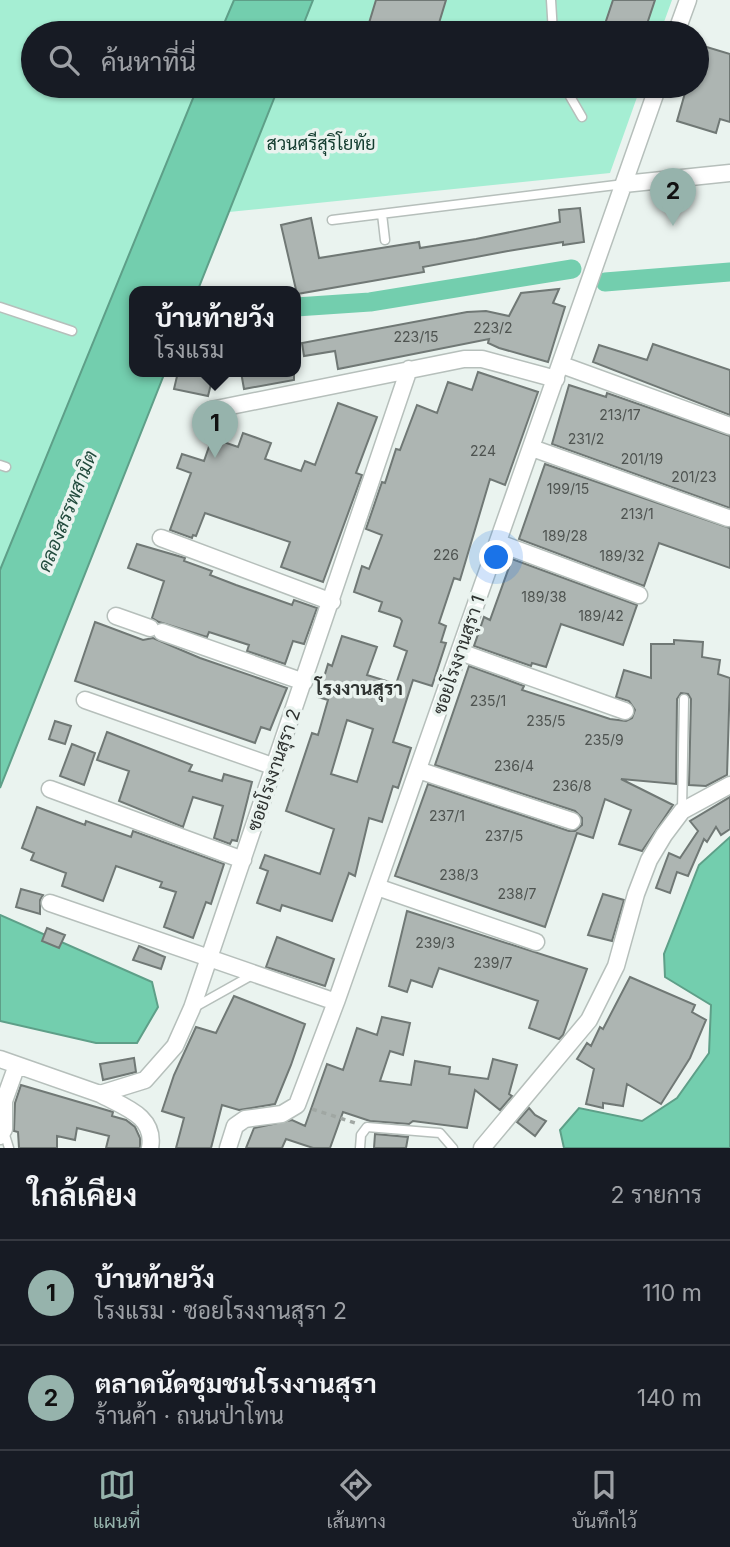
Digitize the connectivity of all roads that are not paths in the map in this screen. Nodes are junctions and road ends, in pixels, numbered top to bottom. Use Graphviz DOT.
graph roads {
  1 [pos="551,0"];
  2 [pos="688,0"];
  3 [pos="552,21"];
  4 [pos="680,21"];
  5 [pos="571,98"];
  6 [pos="654,98"];
  7 [pos="582,117"];
  8 [pos="730,173"];
  9 [pos="624,184"];
  10 [pos="382,214"];
  11 [pos="332,220"];
  12 [pos="385,240"];
  13 [pos="0,307"];
  14 [pos="72,331"];
  15 [pos="409,369"];
  16 [pos="559,372"];
  17 [pos="211,410"];
  18 [pos="730,426"];
  19 [pos="532,447"];
  20 [pos="727,518"];
  21 [pos="161,538"];
  22 [pos="499,543"];
  23 [pos="639,594"];
  24 [pos="331,601"];
  25 [pos="116,616"];
  26 [pos="460,652"];
  27 [pos="304,682"];
  28 [pos="684,699"];
  29 [pos="85,700"];
  30 [pos="625,711"];
  31 [pos="275,767"];
  32 [pos="418,770"];
  33 [pos="730,785"];
  34 [pos="50,789"];
  35 [pos="682,811"];
  36 [pos="572,821"];
  37 [pos="243,860"];
  38 [pos="377,887"];
  39 [pos="50,903"];
  40 [pos="536,942"];
  41 [pos="209,958"];
  42 [pos="255,974"];
  43 [pos="336,1002"];
  44 [pos="192,1008"];
  45 [pos="0,1059"];
  46 [pos="17,1065"];
  47 [pos="100,1094"];
  48 [pos="2,1132"];
  49 [pos="9,1148"];
  50 [pos="150,1148"];
  51 [pos="228,1148"];
  52 [pos="360,1148"];
  53 [pos="453,1148"];
  54 [pos="482,1148"];
  1 -- 3 [label="lane"];
  2 -- 4 [label="street"];
  5 -- 7 [label="lane"];
  6 -- 9 [label="street, ซอยโรงงานสุรา 1"];
  8 -- 9 [label="street"];
  9 -- 10 [label="lane"];
  9 -- 16 [label="street, ซอยโรงงานสุรา 1"];
  10 -- 11 [label="lane"];
  10 -- 12 [label="lane"];
  13 -- 14 [label="lane"];
  15 -- 16 [label="street"];
  15 -- 17 [label="street"];
  15 -- 24 [label="street, ซอยโรงงานสุรา 2"];
  16 -- 18 [label="street"];
  16 -- 19 [label="street, ซอยโรงงานสุรา 1"];
  19 -- 20 [label="street"];
  19 -- 22 [label="street, ซอยโรงงานสุรา 1"];
  21 -- 24 [label="street"];
  22 -- 23 [label="street"];
  22 -- 26 [label="street, ซอยโรงงานสุรา 1"];
  24 -- 27 [label="street, ซอยโรงงานสุรา 2"];
  25 -- 27 [label="street"];
  26 -- 30 [label="street"];
  26 -- 32 [label="street, ซอยโรงงานสุรา 1"];
  27 -- 31 [label="street, ซอยโรงงานสุรา 2"];
  28 -- 35 [label="lane"];
  29 -- 31 [label="street"];
  31 -- 37 [label="street, ซอยโรงงานสุรา 2"];
  32 -- 36 [label="street"];
  32 -- 38 [label="street, ซอยโรงงานสุรา 1"];
  33 -- 35 [label="street"];
  34 -- 37 [label="street"];
  35 -- 54 [label="street"];
  37 -- 41 [label="street, ซอยโรงงานสุรา 2"];
  38 -- 40 [label="street"];
  38 -- 43 [label="street, ซอยโรงงานสุรา 1"];
  39 -- 41 [label="street"];
  41 -- 42 [label="street"];
  41 -- 44 [label="street, ซอยโรงงานสุรา 2"];
  42 -- 43 [label="street"];
  42 -- 44 [label="lane"];
  43 -- 51 [label="street, ซอยโรงงานสุรา 1"];
  44 -- 47 [label="street, ซอยโรงงานสุรา 2"];
  45 -- 46 [label="street"];
  46 -- 47 [label="street"];
  46 -- 48 [label="street"];
  47 -- 50 [label="street"];
  48 -- 49 [label="lane"];
  52 -- 53 [label="lane"];
}
